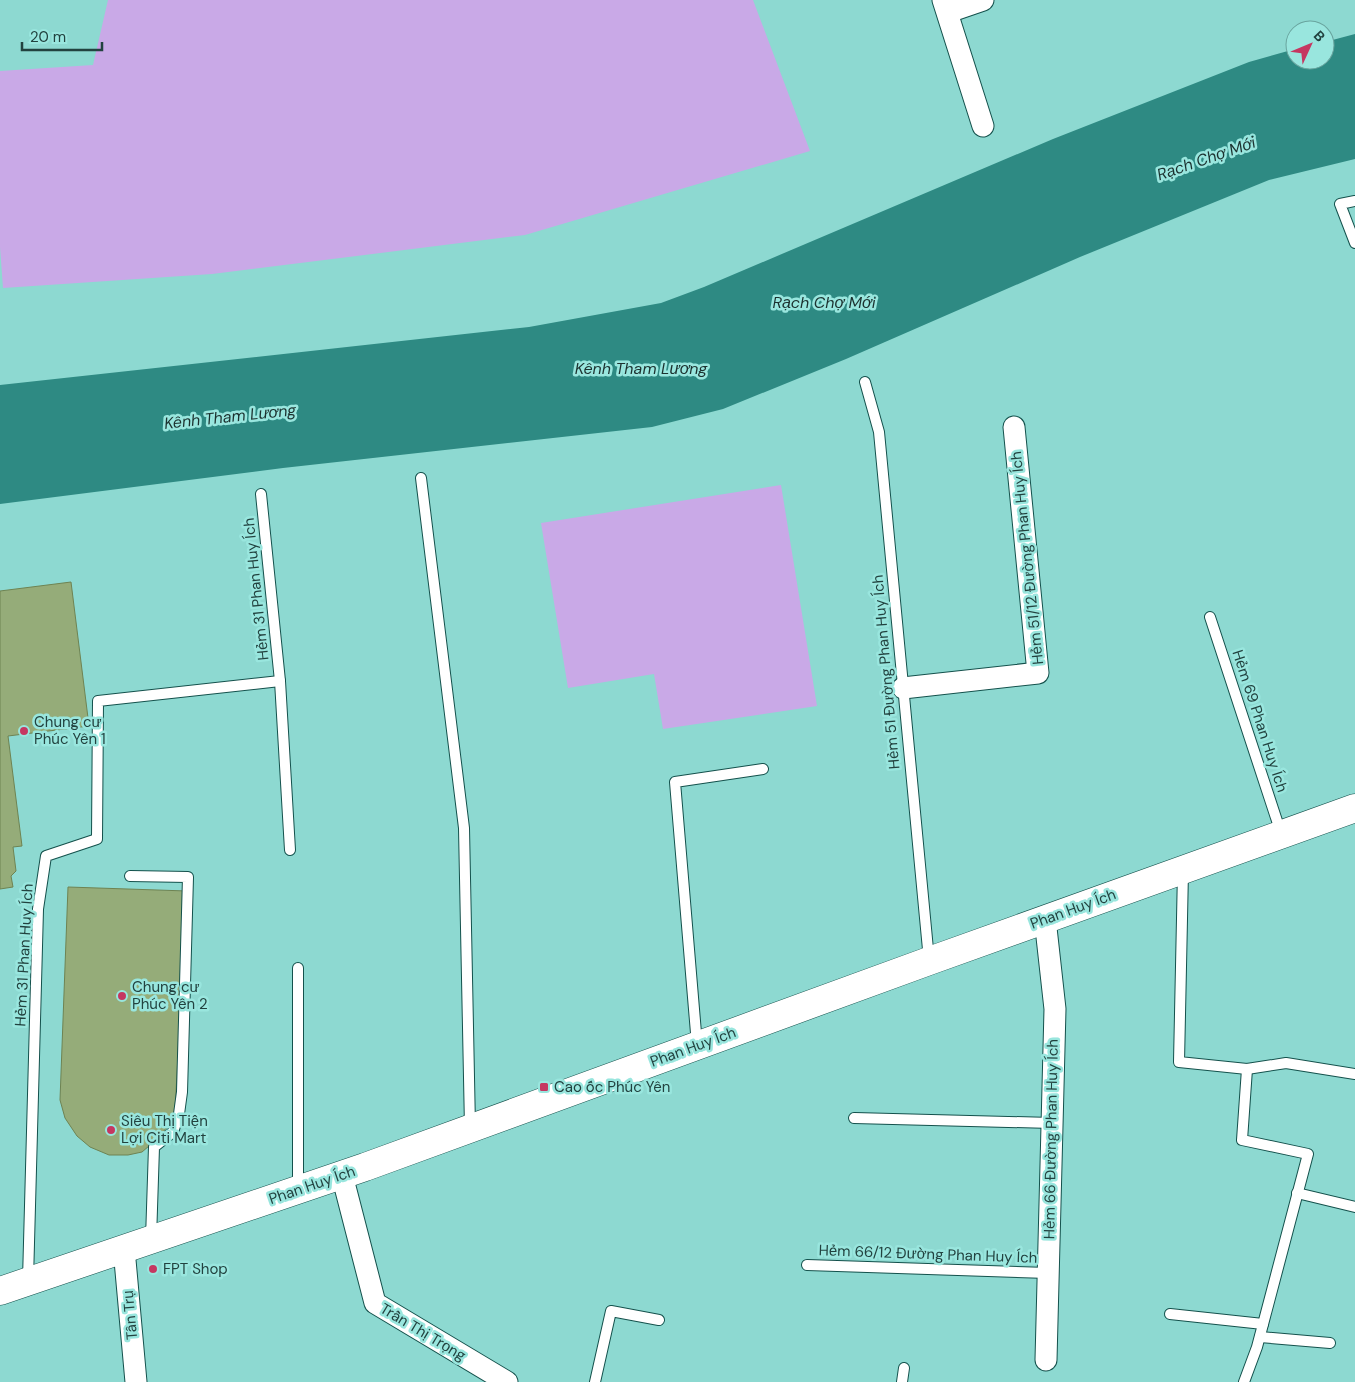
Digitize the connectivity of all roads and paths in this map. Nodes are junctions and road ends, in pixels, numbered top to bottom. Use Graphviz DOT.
graph roads {
  1 [pos="983,0"];
  2 [pos="945,6"];
  3 [pos="983,126"];
  4 [pos="1355,200"];
  5 [pos="1355,243"];
  6 [pos="865,382"];
  7 [pos="1014,427"];
  8 [pos="421,478"];
  9 [pos="261,494"];
  10 [pos="1210,617"];
  11 [pos="280,680"];
  12 [pos="903,688"];
  13 [pos="763,769"];
  14 [pos="1355,808"];
  15 [pos="1282,834"];
  16 [pos="290,850"];
  17 [pos="1183,869"];
  18 [pos="130,876"];
  19 [pos="1045,919"];
  20 [pos="929,961"];
  21 [pos="298,968"];
  22 [pos="697,1046"];
  23 [pos="1247,1069"];
  24 [pos="1355,1074"];
  25 [pos="854,1118"];
  26 [pos="1052,1122"];
  27 [pos="470,1128"];
  28 [pos="342,1175"];
  29 [pos="298,1190"];
  30 [pos="1297,1193"];
  31 [pos="1355,1206"];
  32 [pos="151,1240"];
  33 [pos="124,1249"];
  34 [pos="807,1265"];
  35 [pos="1048,1273"];
  36 [pos="28,1281"];
  37 [pos="0,1291"];
  38 [pos="1170,1314"];
  39 [pos="659,1320"];
  40 [pos="1263,1324"];
  41 [pos="1260,1337"];
  42 [pos="1330,1343"];
  43 [pos="1046,1360"];
  44 [pos="904,1368"];
  45 [pos="136,1382"];
  46 [pos="507,1382"];
  47 [pos="596,1382"];
  48 [pos="902,1382"];
  49 [pos="1244,1382"];
  1 -- 2 [label="street"];
  2 -- 3 [label="street"];
  4 -- 5 [label="lane"];
  6 -- 12 [label="lane, Hẻm 51 Đường Phan Huy Ích"];
  7 -- 12 [label="street, Hẻm 51/12 Đường Phan Huy Ích"];
  8 -- 27 [label="lane"];
  9 -- 11 [label="lane, Hẻm 31 Phan Huy Ích"];
  10 -- 15 [label="lane, Hẻm 69 Phan Huy Ích"];
  11 -- 16 [label="lane, Hẻm 31 Phan Huy Ích"];
  11 -- 36 [label="lane, Hẻm 31 Phan Huy Ích"];
  12 -- 20 [label="lane, Hẻm 51 Đường Phan Huy Ích"];
  13 -- 22 [label="lane"];
  14 -- 15 [label="main road, Phan Huy Ích"];
  15 -- 17 [label="main road, Phan Huy Ích"];
  17 -- 19 [label="main road, Phan Huy Ích"];
  17 -- 23 [label="lane"];
  18 -- 32 [label="lane"];
  19 -- 20 [label="main road, Phan Huy Ích"];
  19 -- 26 [label="street, Hẻm 66 Đường Phan Huy Ích"];
  20 -- 22 [label="main road, Phan Huy Ích"];
  21 -- 29 [label="lane"];
  22 -- 27 [label="main road, Phan Huy Ích"];
  23 -- 24 [label="lane"];
  23 -- 30 [label="lane"];
  25 -- 26 [label="lane"];
  26 -- 35 [label="street, Hẻm 66 Đường Phan Huy Ích"];
  27 -- 28 [label="main road, Phan Huy Ích"];
  28 -- 29 [label="main road, Phan Huy Ích"];
  28 -- 46 [label="street, Trần Thị Trọng"];
  29 -- 32 [label="main road, Phan Huy Ích"];
  30 -- 31 [label="lane"];
  30 -- 40 [label="lane"];
  32 -- 33 [label="main road, Phan Huy Ích"];
  33 -- 36 [label="main road, Phan Huy Ích"];
  33 -- 45 [label="street, Tân Trụ"];
  34 -- 35 [label="lane, Hẻm 66/12 Đường Phan Huy Ích"];
  35 -- 43 [label="street, Hẻm 66 Đường Phan Huy Ích"];
  36 -- 37 [label="main road, Phan Huy Ích"];
  38 -- 40 [label="lane"];
  39 -- 47 [label="lane"];
  40 -- 41 [label="lane"];
  41 -- 42 [label="lane"];
  41 -- 49 [label="lane"];
  44 -- 48 [label="lane"];
}
